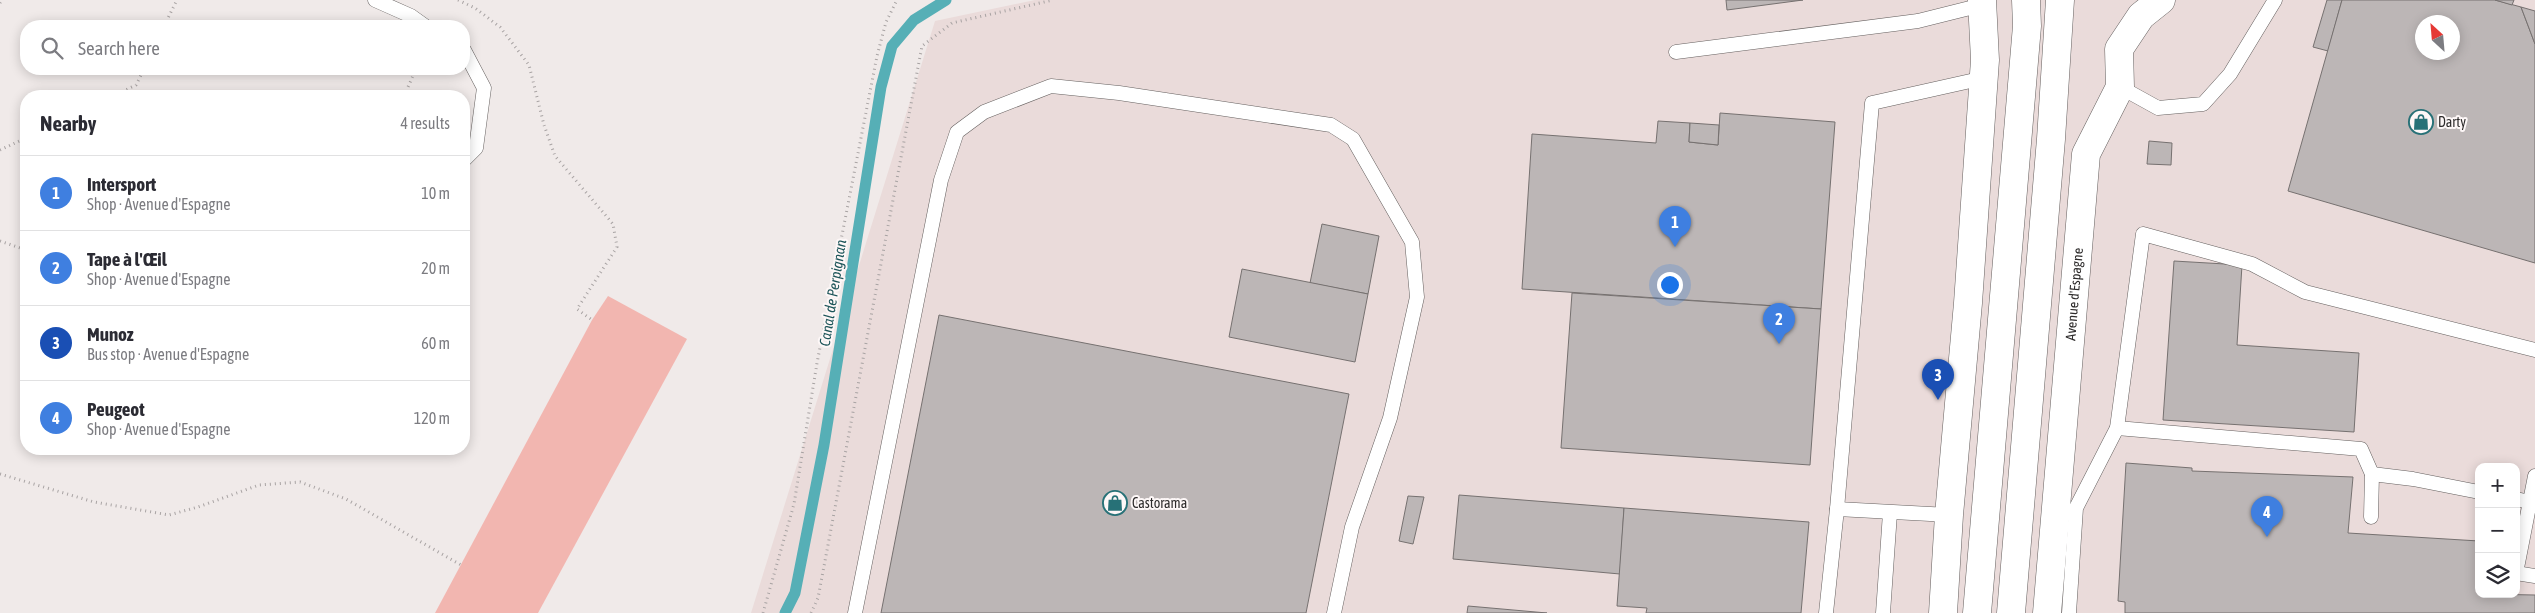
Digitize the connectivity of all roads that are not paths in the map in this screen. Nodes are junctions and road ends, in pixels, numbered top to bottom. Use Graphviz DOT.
graph roads {
  1 [pos="375,0"];
  2 [pos="2026,0"];
  3 [pos="2060,0"];
  4 [pos="2161,0"];
  5 [pos="2275,0"];
  6 [pos="1982,3"];
  7 [pos="417,20"];
  8 [pos="1676,52"];
  9 [pos="470,61"];
  10 [pos="1984,78"];
  11 [pos="2120,87"];
  12 [pos="470,154"];
  13 [pos="2535,350"];
  14 [pos="2117,428"];
  15 [pos="2372,474"];
  16 [pos="2535,476"];
  17 [pos="2475,491"];
  18 [pos="2523,500"];
  19 [pos="2065,508"];
  20 [pos="1837,509"];
  21 [pos="1890,513"];
  22 [pos="1949,515"];
  23 [pos="2370,517"];
  24 [pos="2518,553"];
  25 [pos="2520,574"];
  26 [pos="2535,576"];
  27 [pos="855,613"];
  28 [pos="1334,613"];
  29 [pos="1826,613"];
  30 [pos="1883,613"];
  31 [pos="1943,613"];
  32 [pos="1977,613"];
  33 [pos="2011,613"];
  34 [pos="2047,613"];
  35 [pos="2069,613"];
  1 -- 7 [label="lane"];
  2 -- 32 [label="street"];
  3 -- 33 [label="street"];
  4 -- 11 [label="street, Avenue d'Espagne"];
  5 -- 11 [label="lane"];
  6 -- 8 [label="lane"];
  6 -- 10 [label="street"];
  9 -- 12 [label="lane"];
  10 -- 20 [label="lane"];
  10 -- 22 [label="street"];
  11 -- 19 [label="street, Avenue d'Espagne"];
  13 -- 14 [label="lane"];
  14 -- 15 [label="lane"];
  14 -- 19 [label="lane"];
  15 -- 17 [label="lane"];
  15 -- 23 [label="lane"];
  16 -- 18 [label="lane"];
  18 -- 24 [label="lane"];
  19 -- 34 [label="street, Avenue d'Espagne"];
  19 -- 35 [label="lane"];
  20 -- 21 [label="lane"];
  20 -- 29 [label="lane"];
  21 -- 22 [label="lane"];
  21 -- 30 [label="lane"];
  22 -- 31 [label="street"];
  25 -- 26 [label="lane"];
  27 -- 28 [label="lane"];
}
